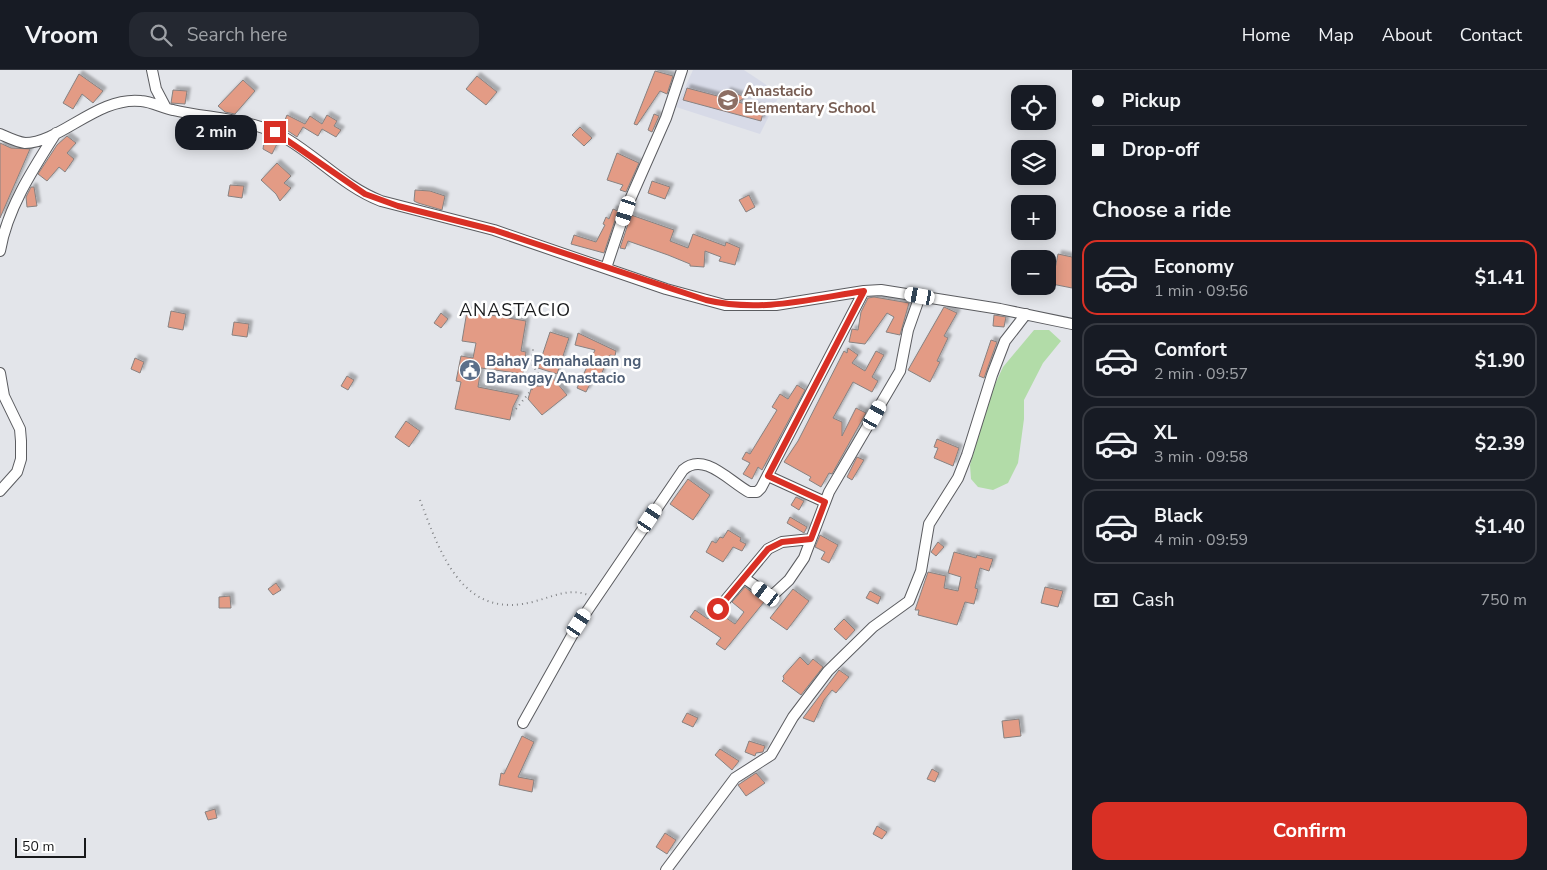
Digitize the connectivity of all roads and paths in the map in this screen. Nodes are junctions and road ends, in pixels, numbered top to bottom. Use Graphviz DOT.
graph roads {
  1 [pos="152,70"];
  2 [pos="682,70"];
  3 [pos="166,108"];
  4 [pos="56,132"];
  5 [pos="0,134"];
  6 [pos="0,251"];
  7 [pos="606,268"];
  8 [pos="864,291"];
  9 [pos="920,296"];
  10 [pos="1026,314"];
  11 [pos="1072,324"];
  12 [pos="533,349"];
  13 [pos="0,373"];
  14 [pos="516,409"];
  15 [pos="768,476"];
  16 [pos="0,491"];
  17 [pos="420,500"];
  18 [pos="825,502"];
  19 [pos="811,539"];
  20 [pos="744,578"];
  21 [pos="595,598"];
  22 [pos="718,609"];
  23 [pos="523,723"];
  24 [pos="666,870"];
  1 -- 3 [label="street"];
  2 -- 7 [label="street"];
  3 -- 4 [label="street"];
  3 -- 7 [label="street"];
  4 -- 5 [label="street"];
  4 -- 6 [label="street"];
  7 -- 8 [label="street"];
  8 -- 9 [label="street"];
  8 -- 15 [label="street"];
  9 -- 10 [label="street"];
  9 -- 18 [label="street"];
  10 -- 11 [label="street"];
  10 -- 24 [label="street"];
  12 -- 14 [label="path"];
  13 -- 16 [label="street"];
  15 -- 18 [label="street"];
  15 -- 21 [label="street"];
  17 -- 21 [label="path"];
  18 -- 19 [label="street"];
  19 -- 20 [label="street"];
  19 -- 20 [label="street"];
  20 -- 22 [label="street"];
  21 -- 23 [label="street"];
}
